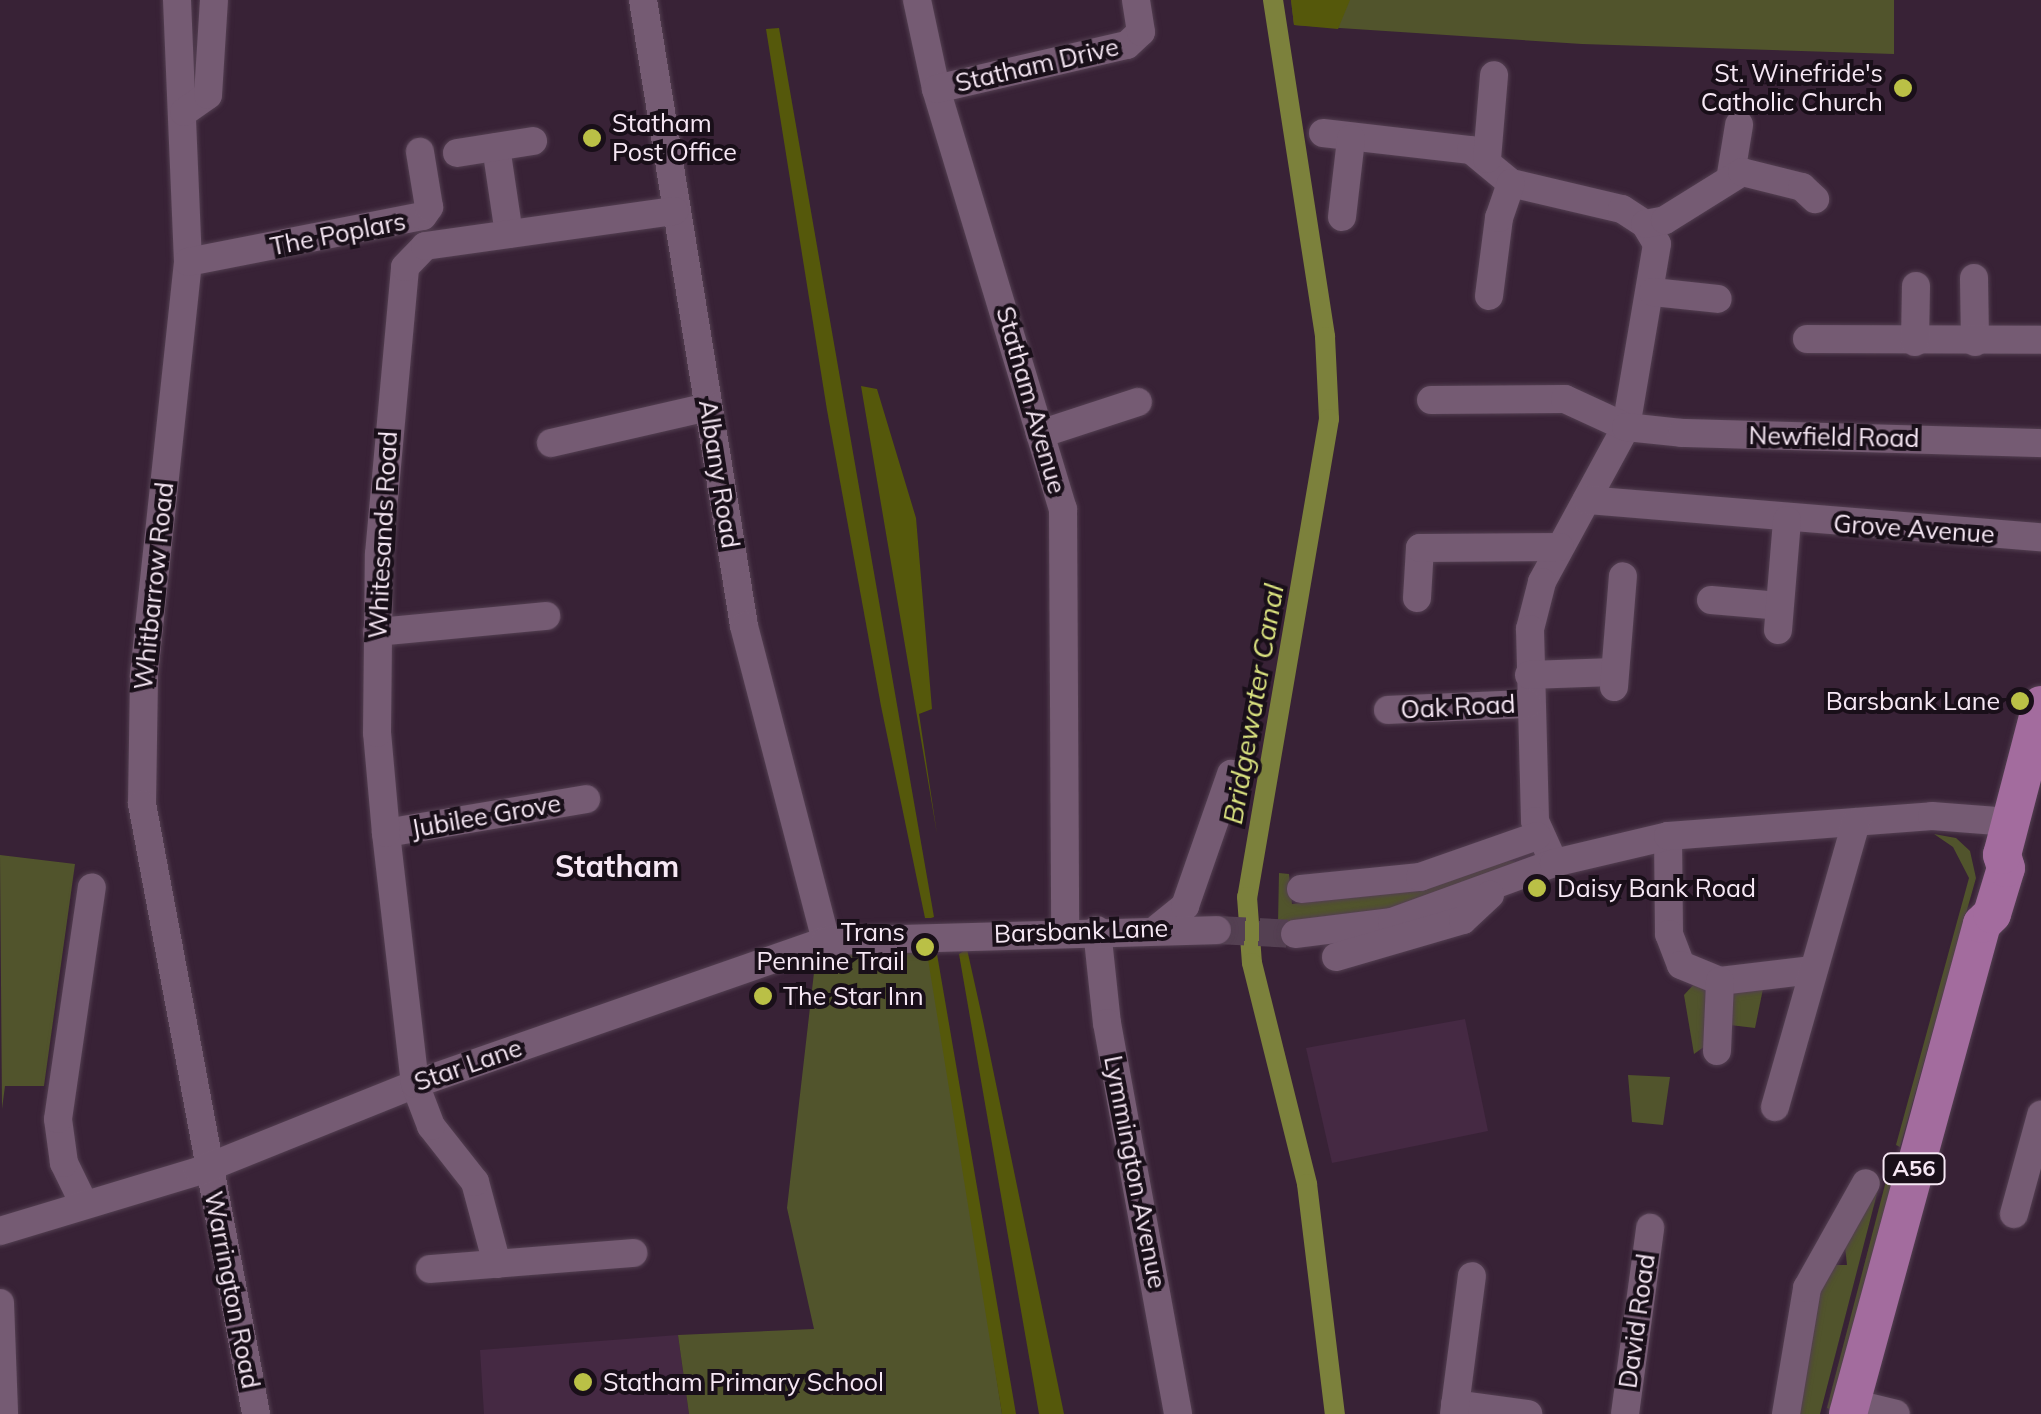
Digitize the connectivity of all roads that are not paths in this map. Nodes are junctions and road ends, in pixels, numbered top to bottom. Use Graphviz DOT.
graph roads {
  1 [pos="177,0"];
  2 [pos="214,0"];
  3 [pos="643,0"];
  4 [pos="917,0"];
  5 [pos="1136,0"];
  6 [pos="1494,75"];
  7 [pos="936,89"];
  8 [pos="184,112"];
  9 [pos="1739,125"];
  10 [pos="1323,132"];
  11 [pos="1351,139"];
  12 [pos="533,141"];
  13 [pos="496,147"];
  14 [pos="420,152"];
  15 [pos="457,153"];
  16 [pos="1488,159"];
  17 [pos="1730,174"];
  18 [pos="1511,183"];
  19 [pos="1815,199"];
  20 [pos="675,211"];
  21 [pos="1342,217"];
  22 [pos="1645,224"];
  23 [pos="509,234"];
  24 [pos="188,262"];
  25 [pos="1974,278"];
  26 [pos="1916,286"];
  27 [pos="1653,292"];
  28 [pos="1489,296"];
  29 [pos="1718,299"];
  30 [pos="1808,339"];
  31 [pos="2041,340"];
  32 [pos="1914,342"];
  33 [pos="1975,342"];
  34 [pos="1431,400"];
  35 [pos="1138,402"];
  36 [pos="708,407"];
  37 [pos="1626,427"];
  38 [pos="1040,434"];
  39 [pos="551,442"];
  40 [pos="2041,443"];
  41 [pos="1587,500"];
  42 [pos="1788,520"];
  43 [pos="2041,538"];
  44 [pos="1560,547"];
  45 [pos="1623,576"];
  46 [pos="1417,598"];
  47 [pos="1711,600"];
  48 [pos="546,616"];
  49 [pos="377,632"];
  50 [pos="1528,674"];
  51 [pos="1528,704"];
  52 [pos="2041,705"];
  53 [pos="1388,710"];
  54 [pos="1231,774"];
  55 [pos="586,799"];
  56 [pos="1856,822"];
  57 [pos="386,833"];
  58 [pos="1537,836"];
  59 [pos="1668,836"];
  60 [pos="2006,838"];
  61 [pos="1554,863"];
  62 [pos="92,887"];
  63 [pos="1301,889"];
  64 [pos="1494,890"];
  65 [pos="1158,928"];
  66 [pos="1098,930"];
  67 [pos="1217,930"];
  68 [pos="1065,931"];
  69 [pos="1295,934"];
  70 [pos="944,935"];
  71 [pos="826,941"];
  72 [pos="1336,957"];
  73 [pos="1812,970"];
  74 [pos="1720,980"];
  75 [pos="1716,1051"];
  76 [pos="414,1084"];
  77 [pos="1775,1108"];
  78 [pos="2041,1114"];
  79 [pos="209,1167"];
  80 [pos="1866,1183"];
  81 [pos="84,1204"];
  82 [pos="2014,1214"];
  83 [pos="1650,1228"];
  84 [pos="0,1230"];
  85 [pos="634,1253"];
  86 [pos="497,1264"];
  87 [pos="430,1269"];
  88 [pos="1472,1276"];
  89 [pos="0,1302"];
  90 [pos="1455,1409"];
  91 [pos="1849,1409"];
  92 [pos="4,1414"];
  93 [pos="256,1414"];
  94 [pos="1178,1414"];
  95 [pos="1528,1414"];
  96 [pos="1624,1414"];
  97 [pos="1786,1414"];
  98 [pos="1896,1414"];
  1 -- 8 [label="street, Whitbarrow Road"];
  2 -- 8 [label="street"];
  3 -- 20 [label="street, Albany Road"];
  4 -- 7 [label="street, Statham Avenue"];
  5 -- 7 [label="street, Statham Drive"];
  6 -- 16 [label="street"];
  7 -- 38 [label="street, Statham Avenue"];
  8 -- 24 [label="street, Whitbarrow Road"];
  9 -- 17 [label="street"];
  10 -- 11 [label="street"];
  11 -- 16 [label="street"];
  11 -- 21 [label="street"];
  12 -- 13 [label="street"];
  13 -- 15 [label="street"];
  13 -- 23 [label="street"];
  14 -- 24 [label="street, The Poplars"];
  16 -- 18 [label="street"];
  17 -- 19 [label="street"];
  17 -- 22 [label="street"];
  18 -- 22 [label="street"];
  18 -- 28 [label="street"];
  20 -- 23 [label="street, Whitesands Road"];
  20 -- 36 [label="street, Albany Road"];
  22 -- 27 [label="street"];
  23 -- 49 [label="street, Whitesands Road"];
  24 -- 79 [label="street, Whitbarrow Road"];
  25 -- 33 [label="street"];
  26 -- 32 [label="street"];
  27 -- 29 [label="street"];
  27 -- 37 [label="street"];
  30 -- 32 [label="street"];
  31 -- 33 [label="street"];
  32 -- 33 [label="street"];
  34 -- 37 [label="street"];
  35 -- 38 [label="street"];
  36 -- 39 [label="street"];
  36 -- 71 [label="street, Albany Road"];
  37 -- 40 [label="street, Newfield Road"];
  37 -- 41 [label="street"];
  38 -- 68 [label="street, Statham Avenue"];
  41 -- 42 [label="street, Grove Avenue"];
  41 -- 44 [label="street"];
  42 -- 43 [label="street, Grove Avenue"];
  42 -- 47 [label="street"];
  44 -- 46 [label="street"];
  44 -- 50 [label="street"];
  45 -- 50 [label="street"];
  48 -- 49 [label="street"];
  49 -- 57 [label="street, Whitesands Road"];
  50 -- 51 [label="street"];
  51 -- 53 [label="street, Oak Road"];
  51 -- 58 [label="street"];
  52 -- 60 [label="main road, A56"];
  54 -- 65 [label="street"];
  55 -- 57 [label="street, Jubilee Grove"];
  56 -- 59 [label="street"];
  56 -- 60 [label="street"];
  56 -- 73 [label="street"];
  57 -- 76 [label="street, Whitesands Road"];
  58 -- 61 [label="street"];
  58 -- 63 [label="street"];
  59 -- 61 [label="street"];
  59 -- 74 [label="street"];
  60 -- 91 [label="main road, A56"];
  61 -- 64 [label="street"];
  62 -- 81 [label="street"];
  64 -- 69 [label="street"];
  64 -- 72 [label="street"];
  65 -- 66 [label="street, Barsbank Lane"];
  65 -- 67 [label="street, Barsbank Lane"];
  66 -- 68 [label="street, Barsbank Lane"];
  66 -- 94 [label="street, Lymmington Avenue"];
  68 -- 70 [label="street, Barsbank Lane"];
  70 -- 71 [label="street, Star Lane"];
  71 -- 76 [label="street, Star Lane"];
  73 -- 74 [label="street"];
  73 -- 77 [label="street"];
  74 -- 75 [label="street"];
  76 -- 79 [label="street, Star Lane"];
  76 -- 86 [label="street, Whitesands Road"];
  78 -- 82 [label="street"];
  79 -- 81 [label="street, Star Lane"];
  79 -- 93 [label="street, Warrington Road"];
  80 -- 97 [label="street"];
  81 -- 84 [label="street, Star Lane"];
  83 -- 96 [label="street, David Road"];
  85 -- 86 [label="street"];
  86 -- 87 [label="street"];
  88 -- 90 [label="street"];
  89 -- 92 [label="street"];
  90 -- 95 [label="street"];
  91 -- 98 [label="street"];
}
